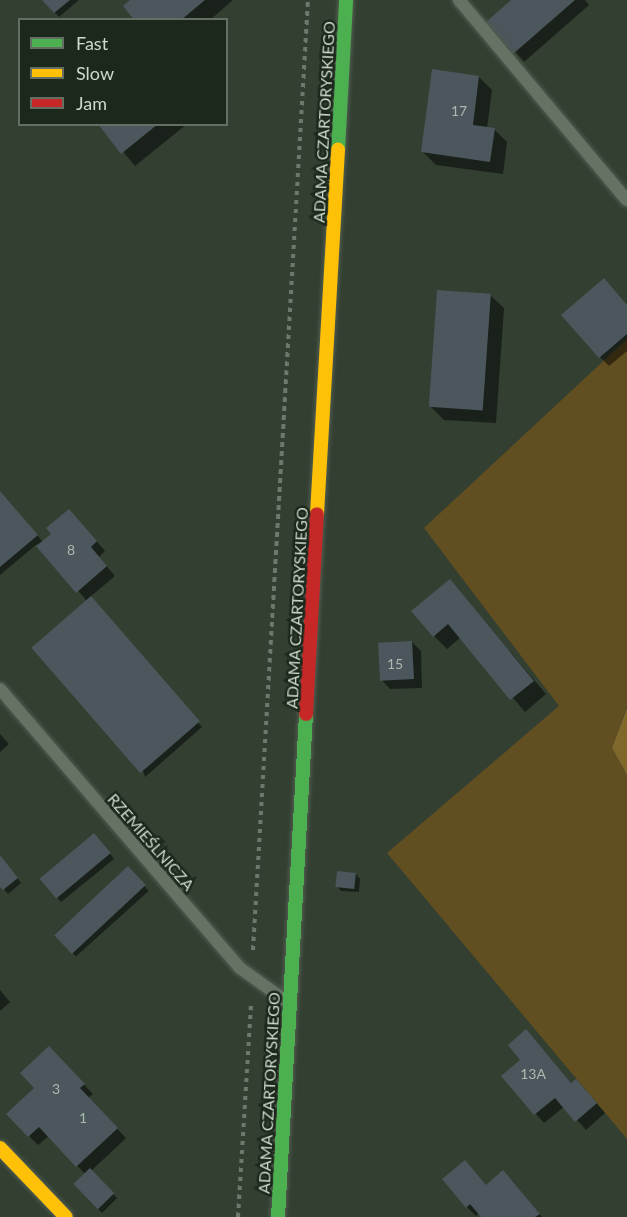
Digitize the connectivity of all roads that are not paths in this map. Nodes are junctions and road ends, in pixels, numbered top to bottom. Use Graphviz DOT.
graph roads {
  1 [pos="346,0"];
  2 [pos="459,0"];
  3 [pos="627,200"];
  4 [pos="0,688"];
  5 [pos="290,1005"];
  6 [pos="0,1148"];
  7 [pos="66,1217"];
  8 [pos="278,1217"];
  1 -- 5 [label="street, ADAMA CZARTORYSKIEGO"];
  2 -- 3 [label="lane"];
  4 -- 5 [label="lane, RZEMIEŚLNICZA"];
  5 -- 8 [label="street, ADAMA CZARTORYSKIEGO"];
  6 -- 7 [label="street"];
}
